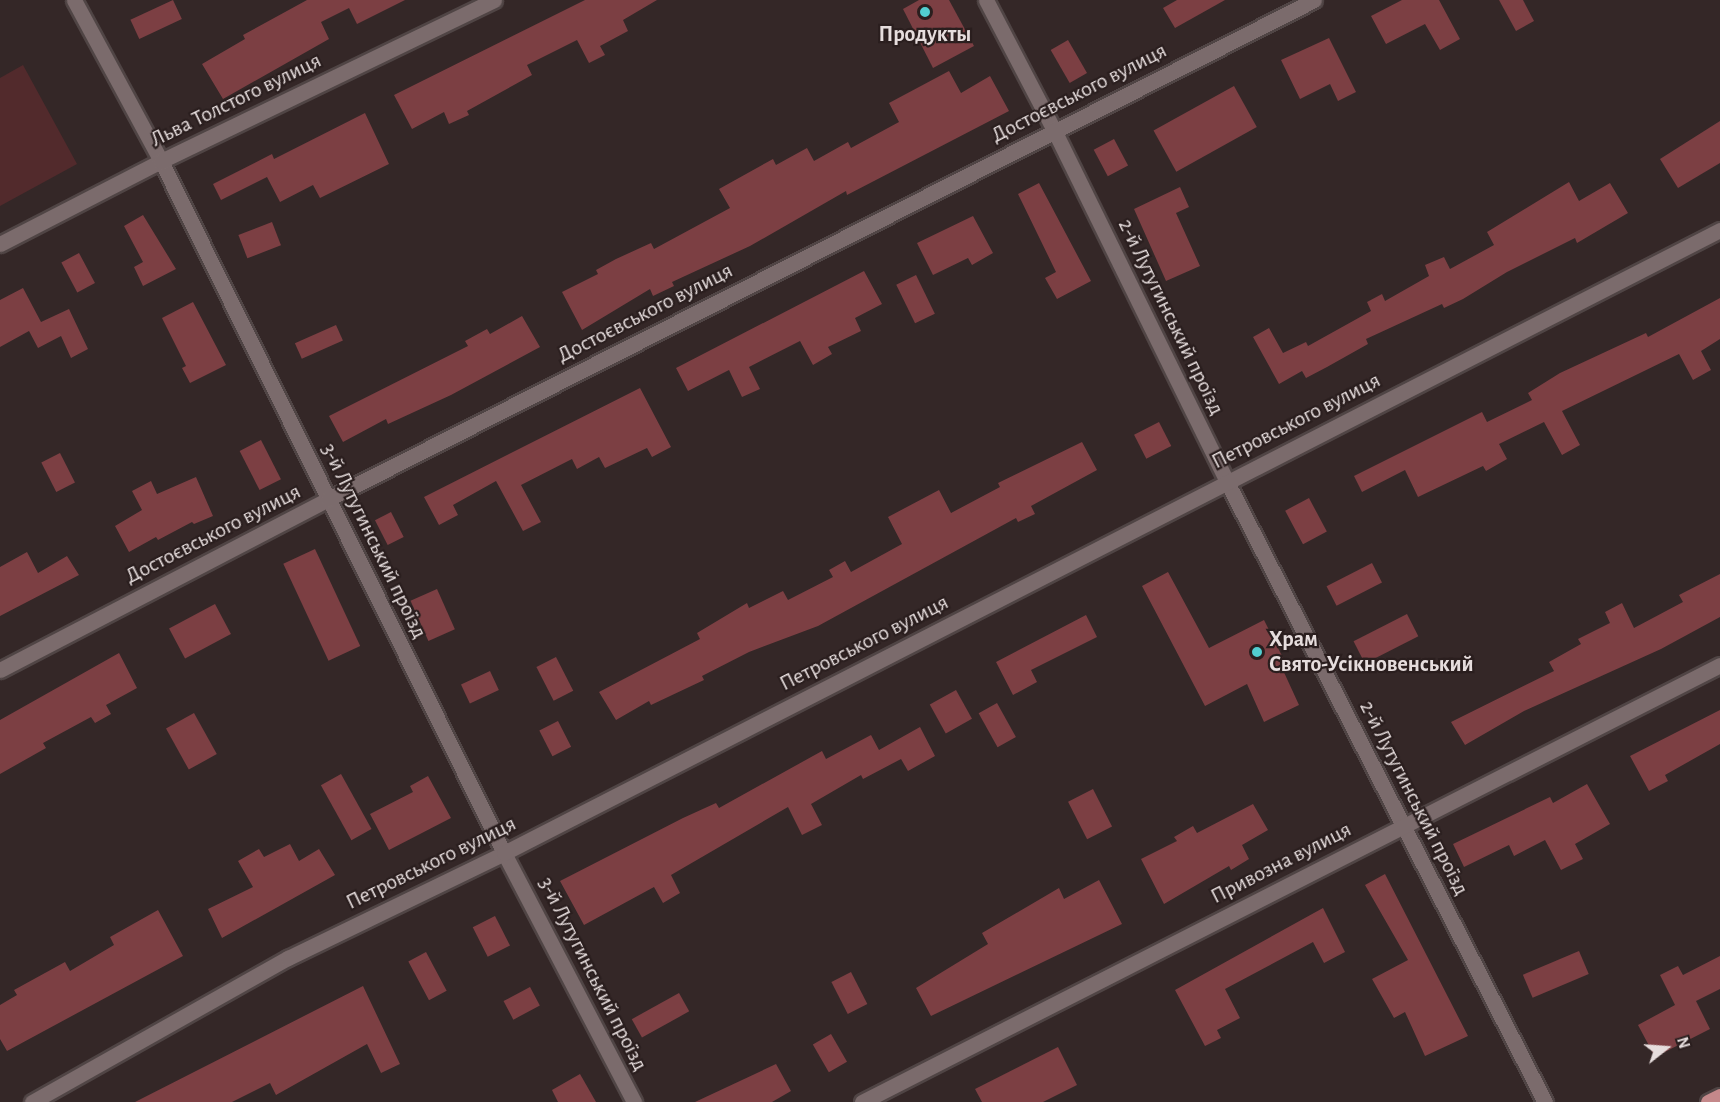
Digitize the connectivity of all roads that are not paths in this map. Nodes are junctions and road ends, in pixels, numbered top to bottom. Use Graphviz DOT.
graph roads {
  1 [pos="74,0"];
  2 [pos="494,0"];
  3 [pos="986,0"];
  4 [pos="1314,0"];
  5 [pos="1054,130"];
  6 [pos="161,161"];
  7 [pos="1720,230"];
  8 [pos="0,244"];
  9 [pos="1227,482"];
  10 [pos="328,499"];
  11 [pos="1720,665"];
  12 [pos="0,670"];
  13 [pos="1403,826"];
  14 [pos="504,853"];
  15 [pos="1720,1096"];
  16 [pos="32,1102"];
  17 [pos="634,1102"];
  18 [pos="862,1102"];
  19 [pos="1545,1102"];
  20 [pos="1708,1102"];
  1 -- 6 [label="street, 3-й Лутугинський проїзд"];
  2 -- 6 [label="street, Льва Толстого вулиця"];
  3 -- 5 [label="street, 2-й Лутугинський проїзд"];
  4 -- 5 [label="street, Достоєвського вулиця"];
  5 -- 9 [label="street, 2-й Лутугинський проїзд"];
  5 -- 10 [label="street, Достоєвського вулиця"];
  6 -- 8 [label="street, Льва Толстого вулиця"];
  6 -- 10 [label="street, 3-й Лутугинський проїзд"];
  7 -- 9 [label="street, Петровського вулиця"];
  9 -- 13 [label="street, 2-й Лутугинський проїзд"];
  9 -- 14 [label="street, Петровського вулиця"];
  10 -- 12 [label="street, Достоєвського вулиця"];
  10 -- 14 [label="street, 3-й Лутугинський проїзд"];
  11 -- 13 [label="street, Привозна вулиця"];
  13 -- 18 [label="street, Привозна вулиця"];
  13 -- 19 [label="street, 2-й Лутугинський проїзд"];
  14 -- 16 [label="street, Петровського вулиця"];
  14 -- 17 [label="street, 3-й Лутугинський проїзд"];
  15 -- 20 [label="main road"];
}
